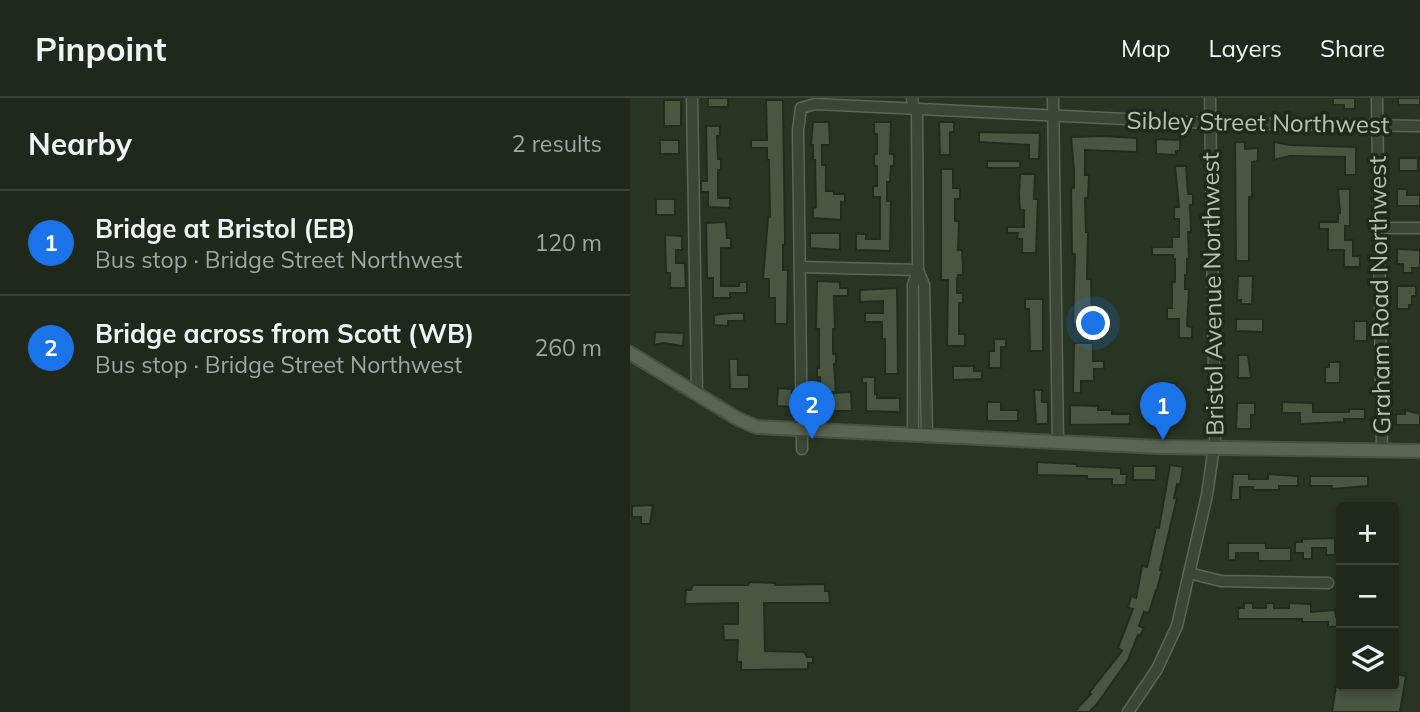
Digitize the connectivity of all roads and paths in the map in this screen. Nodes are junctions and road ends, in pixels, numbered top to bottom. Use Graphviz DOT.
graph roads {
  1 [pos="692,98"];
  2 [pos="912,98"];
  3 [pos="920,98"];
  4 [pos="1053,98"];
  5 [pos="1210,98"];
  6 [pos="1377,98"];
  7 [pos="843,101"];
  8 [pos="917,110"];
  9 [pos="1053,115"];
  10 [pos="1210,123"];
  11 [pos="1377,126"];
  12 [pos="1420,126"];
  13 [pos="1378,228"];
  14 [pos="1420,228"];
  15 [pos="800,267"];
  16 [pos="918,270"];
  17 [pos="630,353"];
  18 [pos="697,393"];
  19 [pos="802,429"];
  20 [pos="913,436"];
  21 [pos="927,437"];
  22 [pos="1058,442"];
  23 [pos="802,449"];
  24 [pos="1214,449"];
  25 [pos="1382,450"];
  26 [pos="1420,451"];
  27 [pos="1189,573"];
  28 [pos="1328,583"];
  29 [pos="1128,712"];
  1 -- 18 [label="street"];
  2 -- 8 [label="street"];
  3 -- 8 [label="street"];
  4 -- 9 [label="street"];
  5 -- 10 [label="street, Bristol Avenue Northwest"];
  6 -- 11 [label="street, Graham Road Northwest"];
  7 -- 8 [label="street, Sibley Street Northwest"];
  7 -- 15 [label="street, Sibley Street Northwest"];
  8 -- 9 [label="street, Sibley Street Northwest"];
  8 -- 16 [label="street"];
  9 -- 10 [label="street, Sibley Street Northwest"];
  9 -- 22 [label="street"];
  10 -- 11 [label="street, Sibley Street Northwest"];
  10 -- 24 [label="street, Bristol Avenue Northwest"];
  11 -- 12 [label="street, Sibley Street Northwest"];
  11 -- 13 [label="street, Graham Road Northwest"];
  13 -- 14 [label="street"];
  13 -- 25 [label="street, Graham Road Northwest"];
  15 -- 16 [label="street"];
  15 -- 19 [label="street"];
  16 -- 20 [label="street"];
  16 -- 21 [label="street"];
  17 -- 18 [label="main road"];
  18 -- 19 [label="main road"];
  19 -- 20 [label="main road"];
  19 -- 23 [label="street"];
  20 -- 21 [label="main road"];
  21 -- 22 [label="main road"];
  22 -- 24 [label="main road"];
  24 -- 25 [label="main road"];
  24 -- 27 [label="street, Bristol Avenue Northwest"];
  25 -- 26 [label="main road"];
  27 -- 28 [label="street"];
  27 -- 29 [label="street, Bristol Avenue Northwest"];
}
